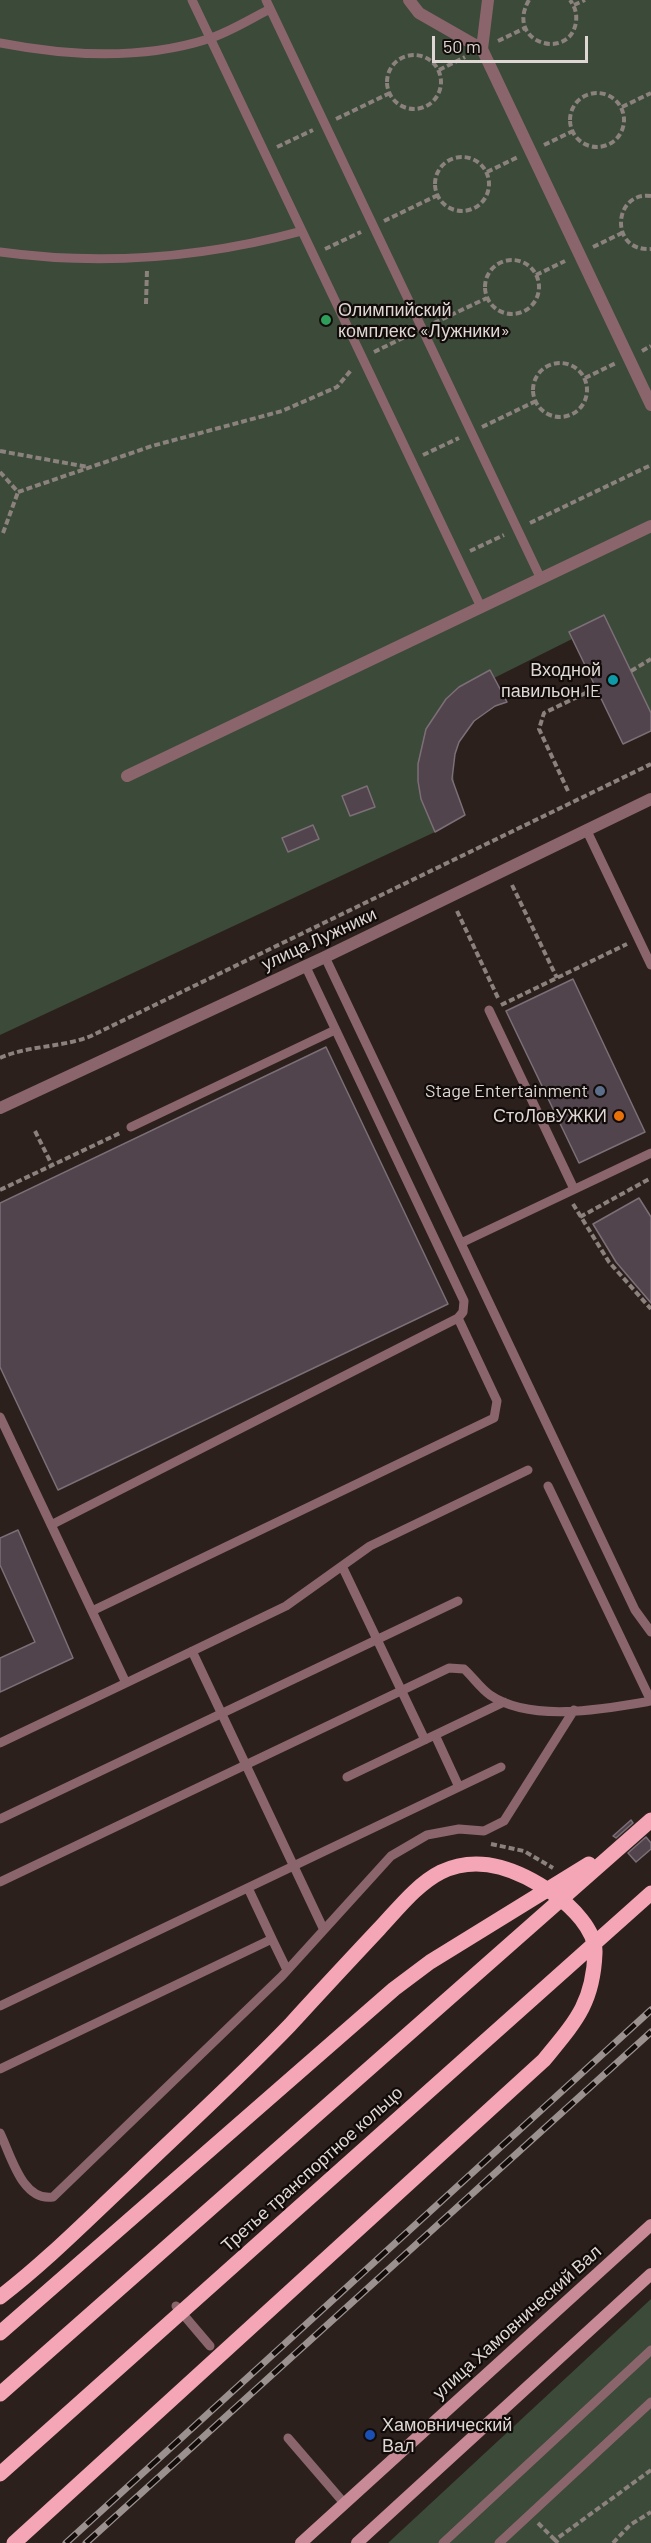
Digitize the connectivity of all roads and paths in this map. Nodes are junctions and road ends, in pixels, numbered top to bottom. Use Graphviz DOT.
graph roads {
  1 [pos="192,0"];
  2 [pos="409,0"];
  3 [pos="488,0"];
  4 [pos="529,0"];
  5 [pos="570,0"];
  6 [pos="585,0"];
  7 [pos="268,5"];
  8 [pos="574,5"];
  9 [pos="525,28"];
  10 [pos="210,38"];
  11 [pos="0,43"];
  12 [pos="482,49"];
  13 [pos="439,70"];
  14 [pos="651,93"];
  15 [pos="622,107"];
  16 [pos="487,172"];
  17 [pos="651,196"];
  18 [pos="302,231"];
  19 [pos="651,249"];
  20 [pos="0,252"];
  21 [pos="147,258"];
  22 [pos="536,275"];
  23 [pos="146,304"];
  24 [pos="362,358"];
  25 [pos="585,378"];
  26 [pos="651,405"];
  27 [pos="0,451"];
  28 [pos="651,465"];
  29 [pos="89,467"];
  30 [pos="0,472"];
  31 [pos="18,492"];
  32 [pos="651,526"];
  33 [pos="517,529"];
  34 [pos="3,533"];
  35 [pos="457,557"];
  36 [pos="541,579"];
  37 [pos="481,607"];
  38 [pos="651,659"];
  39 [pos="631,671"];
  40 [pos="596,688"];
  41 [pos="651,764"];
  42 [pos="127,776"];
  43 [pos="568,791"];
  44 [pos="651,799"];
  45 [pos="586,829"];
  46 [pos="512,885"];
  47 [pos="457,911"];
  48 [pos="638,939"];
  49 [pos="325,957"];
  50 [pos="304,964"];
  51 [pos="651,965"];
  52 [pos="557,978"];
  53 [pos="501,1004"];
  54 [pos="489,1010"];
  55 [pos="336,1030"];
  56 [pos="0,1058"];
  57 [pos="0,1108"];
  58 [pos="131,1127"];
  59 [pos="35,1131"];
  60 [pos="651,1153"];
  61 [pos="52,1165"];
  62 [pos="651,1178"];
  63 [pos="0,1190"];
  64 [pos="571,1191"];
  65 [pos="580,1217"];
  66 [pos="461,1243"];
  67 [pos="651,1309"];
  68 [pos="458,1318"];
  69 [pos="0,1417"];
  70 [pos="528,1470"];
  71 [pos="548,1486"];
  72 [pos="51,1525"];
  73 [pos="342,1566"];
  74 [pos="458,1600"];
  75 [pos="92,1611"];
  76 [pos="651,1632"];
  77 [pos="377,1639"];
  78 [pos="192,1651"];
  79 [pos="126,1683"];
  80 [pos="402,1690"];
  81 [pos="651,1701"];
  82 [pos="504,1702"];
  83 [pos="573,1710"];
  84 [pos="221,1714"];
  85 [pos="435,1735"];
  86 [pos="425,1740"];
  87 [pos="0,1743"];
  88 [pos="245,1765"];
  89 [pos="501,1767"];
  90 [pos="347,1777"];
  91 [pos="459,1787"];
  92 [pos="0,1819"];
  93 [pos="648,1822"];
  94 [pos="294,1866"];
  95 [pos="0,1882"];
  96 [pos="248,1888"];
  97 [pos="651,1893"];
  98 [pos="323,1928"];
  99 [pos="272,1939"];
  100 [pos="287,1970"];
  101 [pos="0,2006"];
  102 [pos="0,2069"];
  103 [pos="0,2133"];
  104 [pos="651,2224"];
  105 [pos="651,2274"];
  106 [pos="0,2296"];
  107 [pos="176,2306"];
  108 [pos="0,2332"];
  109 [pos="210,2346"];
  110 [pos="651,2350"];
  111 [pos="0,2394"];
  112 [pos="651,2402"];
  113 [pos="288,2438"];
  114 [pos="35,2444"];
  115 [pos="650,2473"];
  116 [pos="0,2474"];
  117 [pos="0,2480"];
  118 [pos="344,2503"];
  119 [pos="651,2512"];
  120 [pos="530,2514"];
  121 [pos="556,2541"];
  122 [pos="14,2543"];
  123 [pos="301,2543"];
  124 [pos="357,2543"];
  125 [pos="443,2543"];
  126 [pos="499,2543"];
  127 [pos="613,2543"];
  1 -- 10 [label="lane"];
  2 -- 12 [label="street"];
  3 -- 12 [label="street"];
  4 -- 9 [label="path"];
  5 -- 8 [label="path"];
  6 -- 8 [label="path"];
  7 -- 10 [label="lane"];
  7 -- 33 [label="lane"];
  8 -- 9 [label="path"];
  9 -- 12 [label="path"];
  10 -- 11 [label="lane"];
  10 -- 18 [label="lane"];
  12 -- 13 [label="path"];
  12 -- 26 [label="street"];
  13 -- 13 [label="path"];
  14 -- 15 [label="path"];
  15 -- 15 [label="path"];
  16 -- 16 [label="path"];
  17 -- 19 [label="path"];
  18 -- 21 [label="lane"];
  18 -- 24 [label="lane"];
  20 -- 21 [label="lane"];
  21 -- 23 [label="path"];
  22 -- 22 [label="path"];
  24 -- 29 [label="path"];
  24 -- 35 [label="lane"];
  25 -- 25 [label="path"];
  27 -- 29 [label="path"];
  28 -- 33 [label="path"];
  29 -- 31 [label="path"];
  30 -- 31 [label="path"];
  31 -- 34 [label="path"];
  32 -- 36 [label="street"];
  33 -- 35 [label="path"];
  33 -- 36 [label="lane"];
  35 -- 37 [label="lane"];
  36 -- 37 [label="street"];
  37 -- 42 [label="street"];
  38 -- 39 [label="path"];
  40 -- 43 [label="path"];
  41 -- 56 [label="path"];
  44 -- 45 [label="street, улица Лужники"];
  45 -- 48 [label="lane"];
  45 -- 49 [label="street, улица Лужники"];
  46 -- 52 [label="path"];
  47 -- 53 [label="path"];
  48 -- 51 [label="lane"];
  48 -- 52 [label="path"];
  49 -- 50 [label="street, улица Лужники"];
  49 -- 66 [label="lane"];
  50 -- 55 [label="lane"];
  50 -- 57 [label="street, улица Лужники"];
  52 -- 53 [label="path"];
  53 -- 54 [label="path"];
  54 -- 64 [label="lane"];
  55 -- 58 [label="lane"];
  55 -- 68 [label="lane"];
  58 -- 61 [label="path"];
  59 -- 61 [label="path"];
  60 -- 64 [label="lane"];
  61 -- 63 [label="path"];
  62 -- 65 [label="path"];
  64 -- 65 [label="path"];
  64 -- 66 [label="lane"];
  65 -- 67 [label="path"];
  66 -- 76 [label="lane"];
  68 -- 72 [label="lane"];
  68 -- 75 [label="lane"];
  69 -- 72 [label="lane"];
  70 -- 73 [label="lane"];
  71 -- 81 [label="lane"];
  72 -- 75 [label="lane"];
  73 -- 77 [label="lane"];
  73 -- 78 [label="lane"];
  74 -- 77 [label="lane"];
  75 -- 79 [label="lane"];
  77 -- 80 [label="lane"];
  77 -- 84 [label="lane"];
  78 -- 79 [label="lane"];
  78 -- 84 [label="lane"];
  79 -- 87 [label="lane"];
  80 -- 82 [label="lane"];
  80 -- 86 [label="lane"];
  80 -- 88 [label="lane"];
  81 -- 83 [label="lane"];
  82 -- 83 [label="lane"];
  82 -- 85 [label="lane"];
  83 -- 98 [label="lane"];
  84 -- 88 [label="lane"];
  84 -- 92 [label="lane"];
  85 -- 86 [label="lane"];
  85 -- 91 [label="lane"];
  86 -- 90 [label="lane"];
  88 -- 94 [label="lane"];
  88 -- 95 [label="lane"];
  89 -- 91 [label="lane"];
  91 -- 94 [label="lane"];
  93 -- 108 [label="main road"];
  93 -- 111 [label="main road, Третье транспортное кольцо"];
  94 -- 96 [label="lane"];
  94 -- 98 [label="lane"];
  96 -- 99 [label="lane"];
  96 -- 101 [label="lane"];
  97 -- 114 [label="main road, Третье транспортное кольцо"];
  98 -- 100 [label="lane"];
  99 -- 100 [label="lane"];
  99 -- 102 [label="lane"];
  100 -- 103 [label="lane"];
  104 -- 118 [label="main road, улица Хамовнический Вал"];
  105 -- 124 [label="main road"];
  106 -- 122 [label="main road"];
  107 -- 109 [label="lane"];
  110 -- 125 [label="lane"];
  112 -- 120 [label="lane"];
  113 -- 118 [label="lane"];
  114 -- 116 [label="main road, Третье транспортное кольцо"];
  114 -- 117 [label="main road"];
  115 -- 121 [label="path"];
  118 -- 123 [label="main road, улица Хамовнический Вал"];
  119 -- 127 [label="path"];
  120 -- 121 [label="path"];
  120 -- 126 [label="lane"];
}
